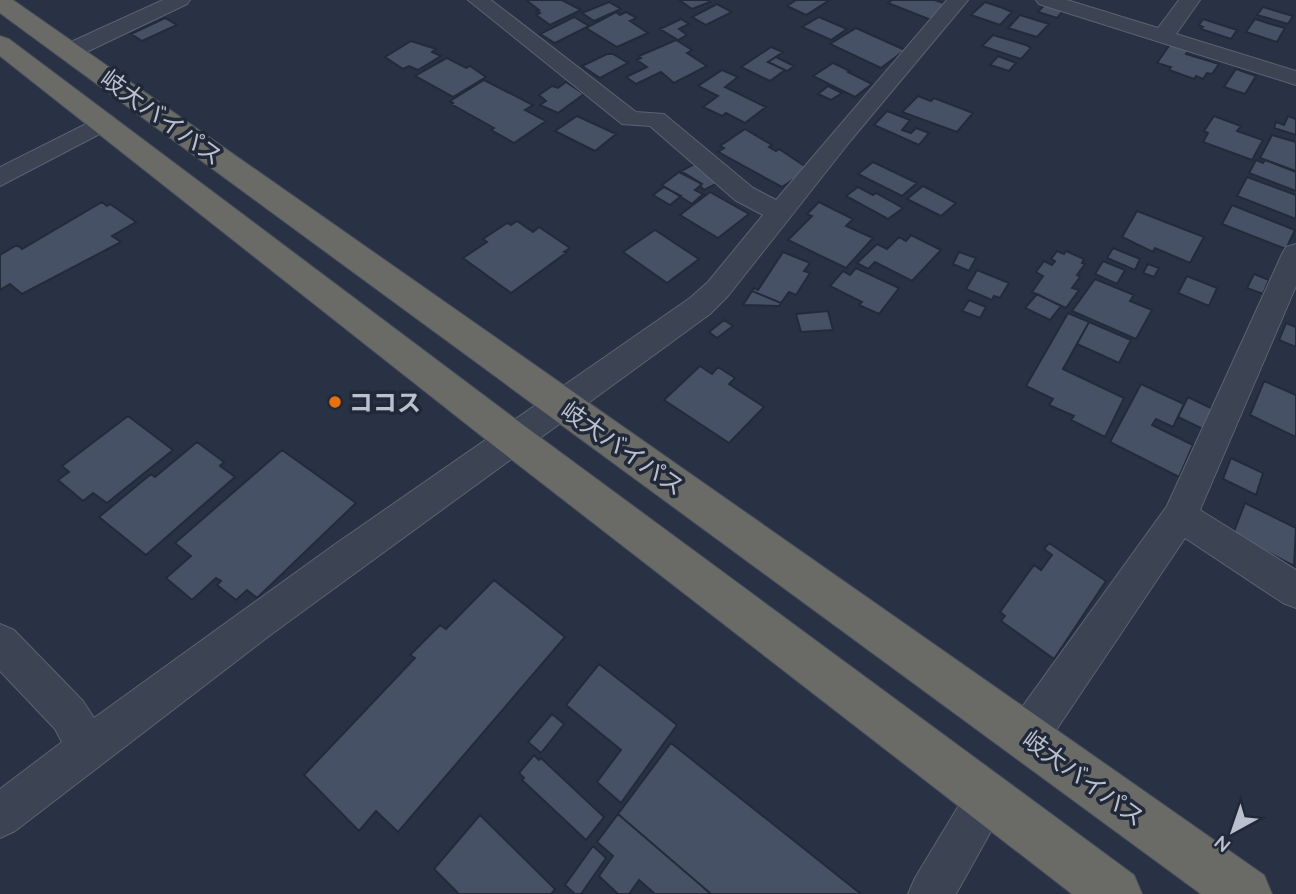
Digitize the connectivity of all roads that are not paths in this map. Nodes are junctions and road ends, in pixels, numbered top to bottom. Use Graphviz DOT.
graph roads {
  1 [pos="180,0"];
  2 [pos="478,0"];
  3 [pos="958,0"];
  4 [pos="1046,0"];
  5 [pos="1189,0"];
  6 [pos="0,2"];
  7 [pos="1164,35"];
  8 [pos="0,44"];
  9 [pos="70,51"];
  10 [pos="1296,78"];
  11 [pos="104,122"];
  12 [pos="0,178"];
  13 [pos="778,212"];
  14 [pos="1296,254"];
  15 [pos="560,404"];
  16 [pos="512,438"];
  17 [pos="1180,516"];
  18 [pos="1296,591"];
  19 [pos="0,643"];
  20 [pos="1027,736"];
  21 [pos="88,746"];
  22 [pos="988,797"];
  23 [pos="0,816"];
  24 [pos="931,894"];
  25 [pos="1115,894"];
  26 [pos="1245,894"];
  1 -- 9 [label="street"];
  2 -- 13 [label="street"];
  3 -- 13 [label="street"];
  4 -- 7 [label="street"];
  5 -- 7 [label="street"];
  6 -- 9 [label="highway, 岐大バイパス"];
  7 -- 10 [label="street"];
  8 -- 11 [label="highway, 岐大バイパス"];
  9 -- 15 [label="highway, 岐大バイパス"];
  11 -- 12 [label="street"];
  11 -- 16 [label="highway, 岐大バイパス"];
  13 -- 15 [label="street"];
  14 -- 17 [label="street"];
  15 -- 16 [label="street"];
  15 -- 20 [label="highway, 岐大バイパス"];
  16 -- 21 [label="street"];
  16 -- 22 [label="highway, 岐大バイパス"];
  17 -- 18 [label="street"];
  17 -- 20 [label="street"];
  19 -- 21 [label="street"];
  20 -- 26 [label="highway, 岐大バイパス"];
  21 -- 23 [label="street"];
  22 -- 24 [label="street"];
  22 -- 25 [label="highway, 岐大バイパス"];
}
